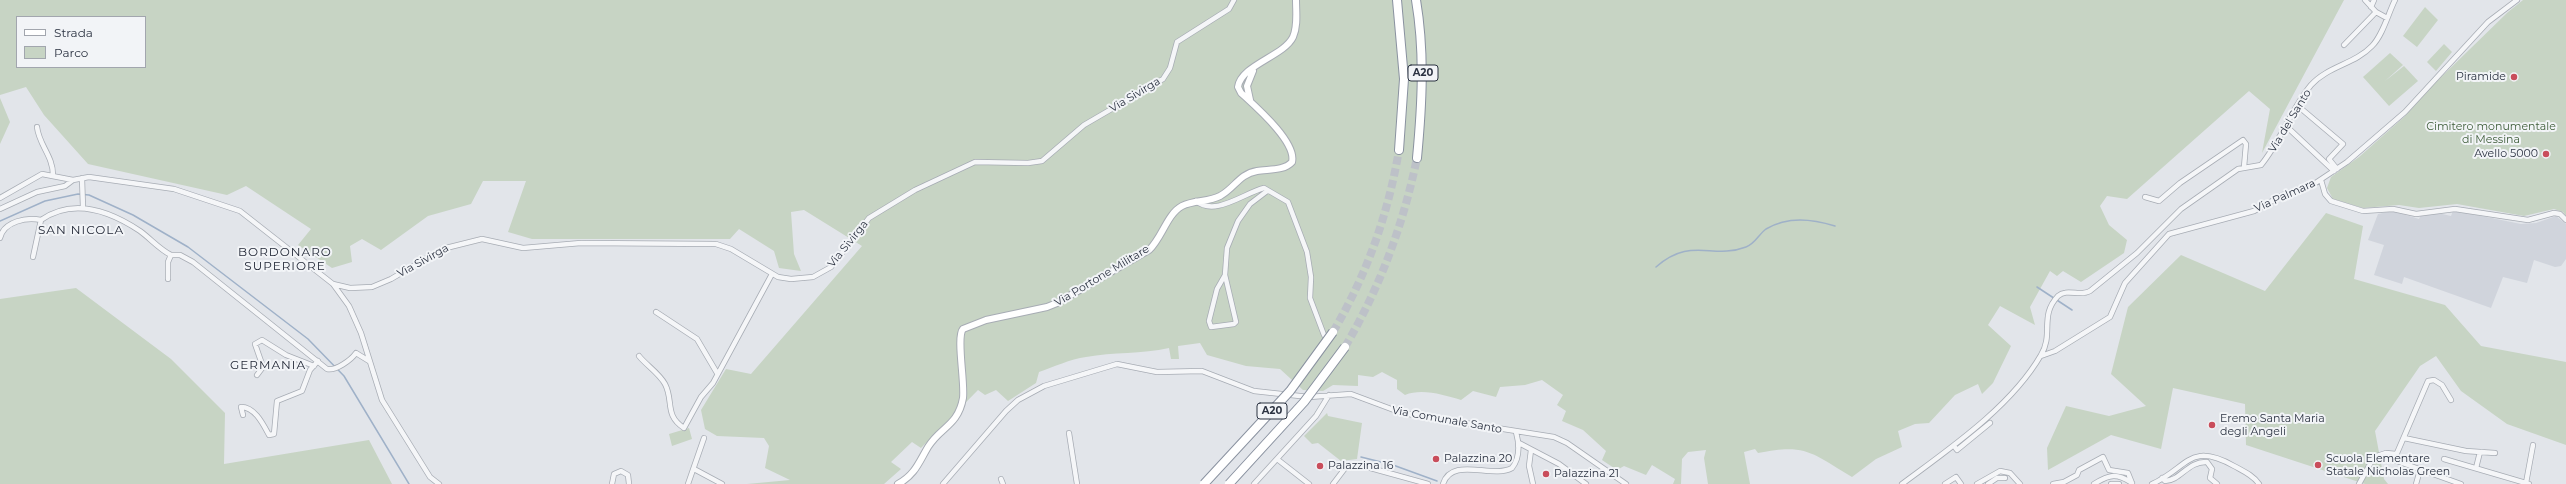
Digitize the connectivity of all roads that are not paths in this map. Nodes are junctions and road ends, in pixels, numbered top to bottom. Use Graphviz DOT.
graph roads {
  1 [pos="1234,0"];
  2 [pos="1296,0"];
  3 [pos="1397,0"];
  4 [pos="1416,0"];
  5 [pos="2365,0"];
  6 [pos="2374,0"];
  7 [pos="2395,0"];
  8 [pos="2517,0"];
  9 [pos="2371,7"];
  10 [pos="2376,12"];
  11 [pos="2387,18"];
  12 [pos="2344,45"];
  13 [pos="2298,106"];
  14 [pos="2286,126"];
  15 [pos="37,127"];
  16 [pos="1399,150"];
  17 [pos="1417,158"];
  18 [pos="2244,167"];
  19 [pos="2336,170"];
  20 [pos="53,175"];
  21 [pos="82,178"];
  22 [pos="73,180"];
  23 [pos="2321,180"];
  24 [pos="1267,191"];
  25 [pos="2145,197"];
  26 [pos="0,198"];
  27 [pos="1196,201"];
  28 [pos="83,206"];
  29 [pos="0,209"];
  30 [pos="42,220"];
  31 [pos="2566,220"];
  32 [pos="0,238"];
  33 [pos="172,255"];
  34 [pos="33,257"];
  35 [pos="772,274"];
  36 [pos="1225,275"];
  37 [pos="168,279"];
  38 [pos="333,284"];
  39 [pos="656,312"];
  40 [pos="1333,332"];
  41 [pos="1324,335"];
  42 [pos="1345,347"];
  43 [pos="639,356"];
  44 [pos="2041,356"];
  45 [pos="318,361"];
  46 [pos="369,361"];
  47 [pos="314,366"];
  48 [pos="717,373"];
  49 [pos="257,375"];
  50 [pos="1329,396"];
  51 [pos="2451,400"];
  52 [pos="243,415"];
  53 [pos="1990,423"];
  54 [pos="1516,432"];
  55 [pos="1069,433"];
  56 [pos="704,438"];
  57 [pos="2404,438"];
  58 [pos="1519,442"];
  59 [pos="2533,445"];
  60 [pos="1954,446"];
  61 [pos="1531,450"];
  62 [pos="2480,452"];
  63 [pos="2495,453"];
  64 [pos="2396,454"];
  65 [pos="1277,459"];
  66 [pos="2444,459"];
  67 [pos="2476,468"];
  68 [pos="694,469"];
  69 [pos="2420,470"];
  70 [pos="2006,478"];
  71 [pos="2162,478"];
  72 [pos="439,484"];
  73 [pos="612,484"];
  74 [pos="629,484"];
  75 [pos="688,484"];
  76 [pos="722,484"];
  77 [pos="898,484"];
  78 [pos="943,484"];
  79 [pos="1077,484"];
  80 [pos="1204,484"];
  81 [pos="1229,484"];
  82 [pos="1254,484"];
  83 [pos="1309,484"];
  84 [pos="1333,484"];
  85 [pos="1428,484"];
  86 [pos="1443,484"];
  87 [pos="1533,484"];
  88 [pos="1586,484"];
  89 [pos="1626,484"];
  90 [pos="1902,484"];
  91 [pos="1945,484"];
  92 [pos="1961,484"];
  93 [pos="1977,484"];
  94 [pos="1988,484"];
  95 [pos="2020,484"];
  96 [pos="2053,484"];
  97 [pos="2094,484"];
  98 [pos="2111,484"];
  99 [pos="2119,484"];
  100 [pos="2133,484"];
  101 [pos="2152,484"];
  102 [pos="2217,484"];
  103 [pos="2259,484"];
  104 [pos="2359,484"];
  105 [pos="2416,484"];
  106 [pos="2461,484"];
  107 [pos="2528,484"];
  1 -- 35 [label="street, Via Sivirga"];
  2 -- 27 [label="street, Via Portone Militare"];
  3 -- 16 [label="highway, A20"];
  4 -- 17 [label="highway, A20"];
  5 -- 9 [label="street"];
  6 -- 9 [label="street"];
  7 -- 11 [label="street, Via del Santo"];
  8 -- 19 [label="street, Via Palmara"];
  9 -- 10 [label="street"];
  10 -- 11 [label="street"];
  10 -- 12 [label="street"];
  11 -- 13 [label="street, Via del Santo"];
  13 -- 14 [label="street, Via del Santo"];
  13 -- 19 [label="street"];
  14 -- 18 [label="street, Via del Santo"];
  14 -- 19 [label="street"];
  15 -- 20 [label="street"];
  18 -- 25 [label="street"];
  18 -- 44 [label="street"];
  19 -- 23 [label="street, Via Palmara"];
  20 -- 22 [label="street"];
  20 -- 26 [label="street"];
  21 -- 22 [label="street"];
  21 -- 28 [label="street"];
  21 -- 38 [label="street"];
  22 -- 29 [label="street"];
  23 -- 31 [label="street"];
  23 -- 44 [label="street, Via Palmara"];
  24 -- 27 [label="street"];
  24 -- 36 [label="street"];
  24 -- 41 [label="street"];
  27 -- 77 [label="street, Via Portone Militare"];
  28 -- 30 [label="street"];
  28 -- 33 [label="street"];
  30 -- 32 [label="street"];
  30 -- 34 [label="street"];
  33 -- 37 [label="street"];
  33 -- 45 [label="street"];
  35 -- 38 [label="street, Via Sivirga"];
  35 -- 48 [label="street"];
  36 -- 36 [label="street"];
  38 -- 46 [label="street"];
  39 -- 48 [label="street"];
  40 -- 80 [label="highway, A20, bridge"];
  42 -- 81 [label="highway, A20, bridge"];
  43 -- 48 [label="street"];
  44 -- 60 [label="street"];
  45 -- 46 [label="street"];
  45 -- 47 [label="street"];
  46 -- 72 [label="street"];
  47 -- 49 [label="street"];
  47 -- 52 [label="street"];
  50 -- 54 [label="street, Via Comunale Santo"];
  50 -- 65 [label="street"];
  50 -- 78 [label="street, Via Comunale Santo"];
  51 -- 57 [label="street"];
  53 -- 60 [label="street"];
  54 -- 58 [label="street"];
  54 -- 89 [label="street, Via Comunale Santo"];
  55 -- 79 [label="street"];
  56 -- 68 [label="street"];
  57 -- 62 [label="street"];
  57 -- 64 [label="street"];
  58 -- 61 [label="street"];
  58 -- 86 [label="street"];
  59 -- 107 [label="street"];
  60 -- 90 [label="street"];
  61 -- 87 [label="street"];
  61 -- 88 [label="street"];
  62 -- 63 [label="street"];
  62 -- 67 [label="street"];
  64 -- 69 [label="street"];
  64 -- 104 [label="street"];
  65 -- 82 [label="street"];
  65 -- 83 [label="street"];
  66 -- 67 [label="street"];
  67 -- 107 [label="street"];
  68 -- 75 [label="street"];
  68 -- 76 [label="street"];
  69 -- 105 [label="street"];
  69 -- 106 [label="street"];
  70 -- 94 [label="street"];
  71 -- 101 [label="street"];
  71 -- 102 [label="street"];
  71 -- 103 [label="street"];
  73 -- 74 [label="street"];
  84 -- 85 [label="street"];
  91 -- 92 [label="street"];
  93 -- 95 [label="street"];
  96 -- 100 [label="street"];
  97 -- 100 [label="street"];
  98 -- 99 [label="street"];
}
